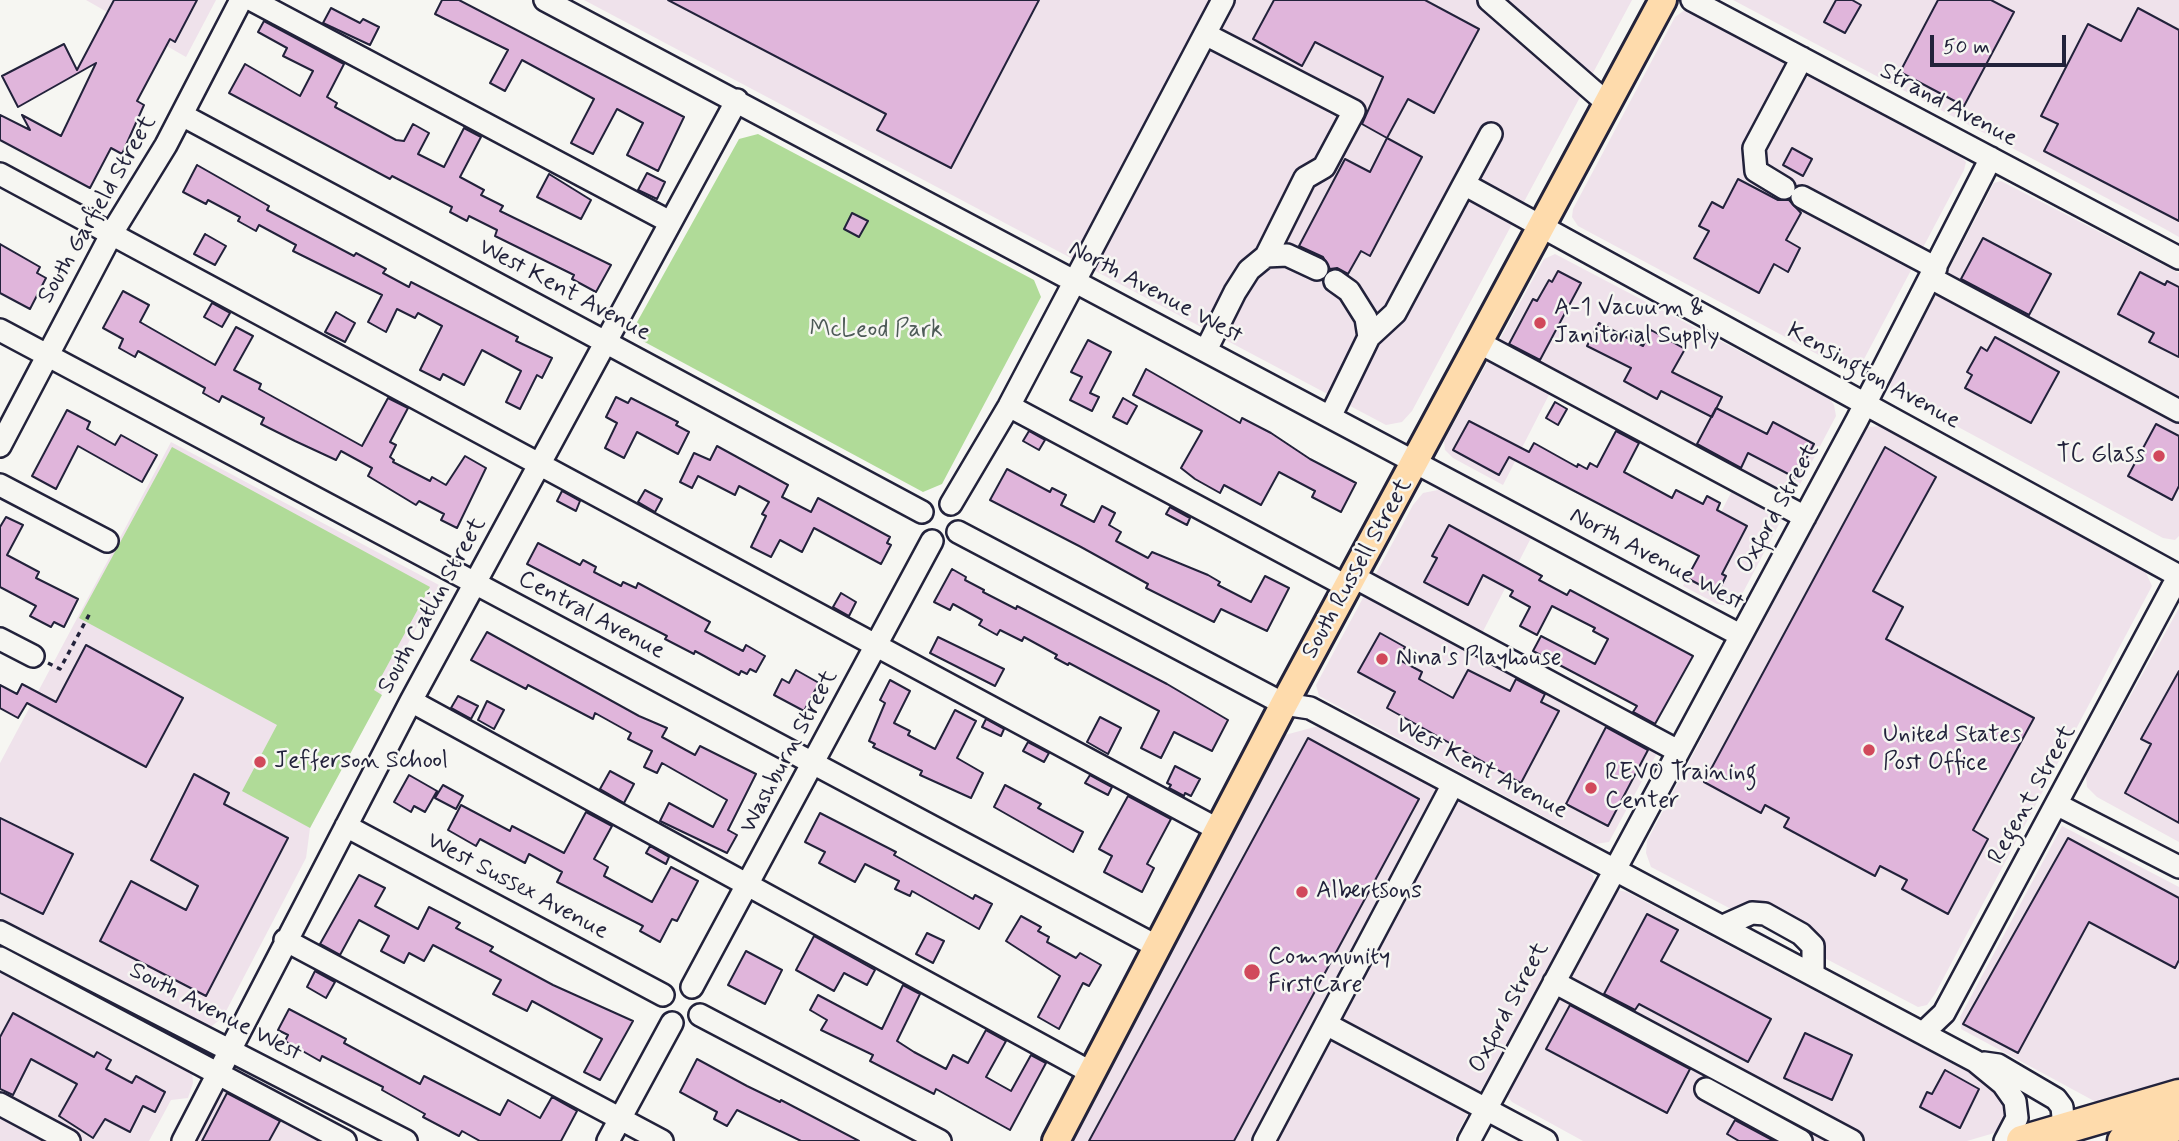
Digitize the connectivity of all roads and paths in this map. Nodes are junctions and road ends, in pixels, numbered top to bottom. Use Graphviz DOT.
graph roads {
  1 [pos="241,0"];
  2 [pos="253,0"];
  3 [pos="545,0"];
  4 [pos="1223,0"];
  5 [pos="1489,0"];
  6 [pos="1692,0"];
  7 [pos="1657,2"];
  8 [pos="1205,34"];
  9 [pos="1802,58"];
  10 [pos="737,100"];
  11 [pos="1607,103"];
  12 [pos="181,115"];
  13 [pos="1491,134"];
  14 [pos="1991,158"];
  15 [pos="0,174"];
  16 [pos="1464,184"];
  17 [pos="670,222"];
  18 [pos="1541,225"];
  19 [pos="112,233"];
  20 [pos="1266,256"];
  21 [pos="2179,258"];
  22 [pos="1317,269"];
  23 [pos="1934,273"];
  24 [pos="1075,280"];
  25 [pos="1335,281"];
  26 [pos="0,330"];
  27 [pos="1369,337"];
  28 [pos="605,343"];
  29 [pos="1480,343"];
  30 [pos="1206,349"];
  31 [pos="46,354"];
  32 [pos="1867,403"];
  33 [pos="1009,406"];
  34 [pos="2179,411"];
  35 [pos="1331,415"];
  36 [pos="0,446"];
  37 [pos="1417,461"];
  38 [pos="539,464"];
  39 [pos="0,485"];
  40 [pos="951,504"];
  41 [pos="922,512"];
  42 [pos="1805,517"];
  43 [pos="958,532"];
  44 [pos="107,541"];
  45 [pos="932,541"];
  46 [pos="2179,576"];
  47 [pos="1351,582"];
  48 [pos="474,584"];
  49 [pos="90,613"];
  50 [pos="1740,635"];
  51 [pos="0,639"];
  52 [pos="876,646"];
  53 [pos="33,656"];
  54 [pos="411,701"];
  55 [pos="1284,704"];
  56 [pos="1678,751"];
  57 [pos="814,765"];
  58 [pos="1453,784"];
  59 [pos="2058,805"];
  60 [pos="346,826"];
  61 [pos="1219,830"];
  62 [pos="2179,867"];
  63 [pos="1615,868"];
  64 [pos="748,885"];
  65 [pos="1723,926"];
  66 [pos="0,932"];
  67 [pos="285,940"];
  68 [pos="1158,947"];
  69 [pos="0,958"];
  70 [pos="1813,974"];
  71 [pos="1554,982"];
  72 [pos="692,987"];
  73 [pos="663,995"];
  74 [pos="700,1015"];
  75 [pos="672,1023"];
  76 [pos="1326,1024"];
  77 [pos="1923,1033"];
  78 [pos="231,1052"];
  79 [pos="1975,1061"];
  80 [pos="1092,1073"];
  81 [pos="219,1074"];
  82 [pos="1706,1089"];
  83 [pos="2179,1095"];
  84 [pos="0,1104"];
  85 [pos="1486,1109"];
  86 [pos="621,1119"];
  87 [pos="2179,1125"];
  88 [pos="2061,1135"];
  89 [pos="2129,1140"];
  90 [pos="69,1141"];
  91 [pos="183,1141"];
  92 [pos="345,1141"];
  93 [pos="406,1141"];
  94 [pos="608,1141"];
  95 [pos="662,1141"];
  96 [pos="940,1141"];
  97 [pos="1056,1141"];
  98 [pos="1264,1141"];
  99 [pos="1469,1141"];
  100 [pos="1546,1141"];
  101 [pos="1801,1141"];
  102 [pos="1852,1141"];
  103 [pos="2005,1141"];
  104 [pos="2022,1141"];
  1 -- 12 [label="street, South Garfield Street"];
  2 -- 17 [label="street"];
  3 -- 10 [label="street, North Avenue West"];
  4 -- 8 [label="street"];
  5 -- 11 [label="street"];
  6 -- 9 [label="street, Strand Avenue"];
  7 -- 11 [label="main road, South Russell Street"];
  8 -- 20 [label="street"];
  8 -- 24 [label="street"];
  9 -- 14 [label="street, Strand Avenue"];
  9 -- 23 [label="street"];
  10 -- 17 [label="street, South Catlin Street"];
  10 -- 24 [label="street, North Avenue West"];
  11 -- 18 [label="main road, South Russell Street"];
  12 -- 19 [label="street, South Garfield Street"];
  12 -- 28 [label="street, West Kent Avenue"];
  13 -- 16 [label="street"];
  14 -- 21 [label="street, Strand Avenue"];
  14 -- 23 [label="street, Oxford Street"];
  15 -- 19 [label="street"];
  16 -- 18 [label="street, Kensington Avenue"];
  16 -- 27 [label="street"];
  17 -- 28 [label="street, South Catlin Street"];
  18 -- 29 [label="main road, South Russell Street"];
  18 -- 32 [label="street, Kensington Avenue"];
  19 -- 31 [label="street, South Garfield Street"];
  19 -- 38 [label="street"];
  20 -- 22 [label="street"];
  20 -- 30 [label="street"];
  23 -- 32 [label="street, Oxford Street"];
  23 -- 34 [label="street"];
  24 -- 30 [label="street, North Avenue West"];
  24 -- 33 [label="street"];
  25 -- 27 [label="street"];
  26 -- 31 [label="street, Central Avenue"];
  27 -- 35 [label="street"];
  28 -- 38 [label="street, South Catlin Street"];
  28 -- 41 [label="street, West Kent Avenue"];
  29 -- 37 [label="main road, South Russell Street"];
  29 -- 42 [label="street"];
  30 -- 35 [label="street, North Avenue West"];
  31 -- 36 [label="street, South Garfield Street"];
  31 -- 48 [label="street, Central Avenue"];
  32 -- 42 [label="street, Oxford Street"];
  32 -- 46 [label="street, Kensington Avenue"];
  33 -- 40 [label="street"];
  33 -- 47 [label="street"];
  35 -- 37 [label="street, North Avenue West"];
  37 -- 47 [label="main road, South Russell Street"];
  37 -- 50 [label="street, North Avenue West"];
  38 -- 48 [label="street, South Catlin Street"];
  38 -- 52 [label="street"];
  39 -- 44 [label="street"];
  40 -- 41 [label="street"];
  40 -- 43 [label="street"];
  41 -- 45 [label="street"];
  42 -- 50 [label="street, Oxford Street"];
  43 -- 45 [label="street"];
  43 -- 55 [label="street, West Kent Avenue"];
  45 -- 52 [label="street, Washburn Street"];
  46 -- 59 [label="street, Regent Street"];
  47 -- 55 [label="main road, South Russell Street"];
  47 -- 56 [label="street"];
  48 -- 54 [label="street, South Catlin Street"];
  48 -- 57 [label="street, Central Avenue"];
  49 -- 53 [label="path"];
  50 -- 56 [label="street, Oxford Street"];
  51 -- 53 [label="street"];
  52 -- 57 [label="street, Washburn Street"];
  52 -- 61 [label="street"];
  54 -- 60 [label="street, South Catlin Street"];
  54 -- 64 [label="street"];
  55 -- 58 [label="street, West Kent Avenue"];
  55 -- 61 [label="main road, South Russell Street"];
  56 -- 63 [label="street, Oxford Street"];
  57 -- 64 [label="street, Washburn Street"];
  57 -- 68 [label="street, Central Avenue"];
  58 -- 63 [label="street, West Kent Avenue"];
  58 -- 76 [label="street"];
  59 -- 62 [label="street"];
  59 -- 77 [label="street, Regent Street"];
  60 -- 67 [label="street, South Catlin Street"];
  60 -- 73 [label="street, West Sussex Avenue"];
  61 -- 68 [label="main road, South Russell Street"];
  63 -- 65 [label="street, West Kent Avenue"];
  63 -- 71 [label="street, Oxford Street"];
  64 -- 72 [label="street, Washburn Street"];
  64 -- 80 [label="street"];
  65 -- 70 [label="street, West Kent Avenue"];
  65 -- 70 [label="street"];
  66 -- 78 [label="street, South Avenue West"];
  67 -- 78 [label="street, South Catlin Street"];
  67 -- 86 [label="street"];
  68 -- 80 [label="main road, South Russell Street"];
  69 -- 81 [label="street, South Avenue West"];
  70 -- 77 [label="street, West Kent Avenue"];
  71 -- 85 [label="street, Oxford Street"];
  71 -- 102 [label="street"];
  72 -- 73 [label="street"];
  72 -- 74 [label="street"];
  73 -- 75 [label="street"];
  74 -- 75 [label="street"];
  74 -- 96 [label="street"];
  75 -- 86 [label="street"];
  76 -- 85 [label="street"];
  76 -- 98 [label="street"];
  77 -- 79 [label="street, West Kent Avenue"];
  78 -- 81 [label="street, South Catlin Street"];
  78 -- 93 [label="street, South Avenue West"];
  79 -- 88 [label="street, West Kent Avenue"];
  79 -- 103 [label="street, West Kent Avenue"];
  80 -- 97 [label="main road, South Russell Street"];
  81 -- 91 [label="street, South Catlin Street"];
  81 -- 92 [label="street, South Avenue West"];
  82 -- 101 [label="street"];
  83 -- 88 [label="highway"];
  84 -- 90 [label="street"];
  85 -- 99 [label="street, Oxford Street"];
  85 -- 100 [label="street"];
  86 -- 94 [label="street"];
  86 -- 95 [label="street"];
  87 -- 89 [label="highway"];
  88 -- 104 [label="highway"];
}
